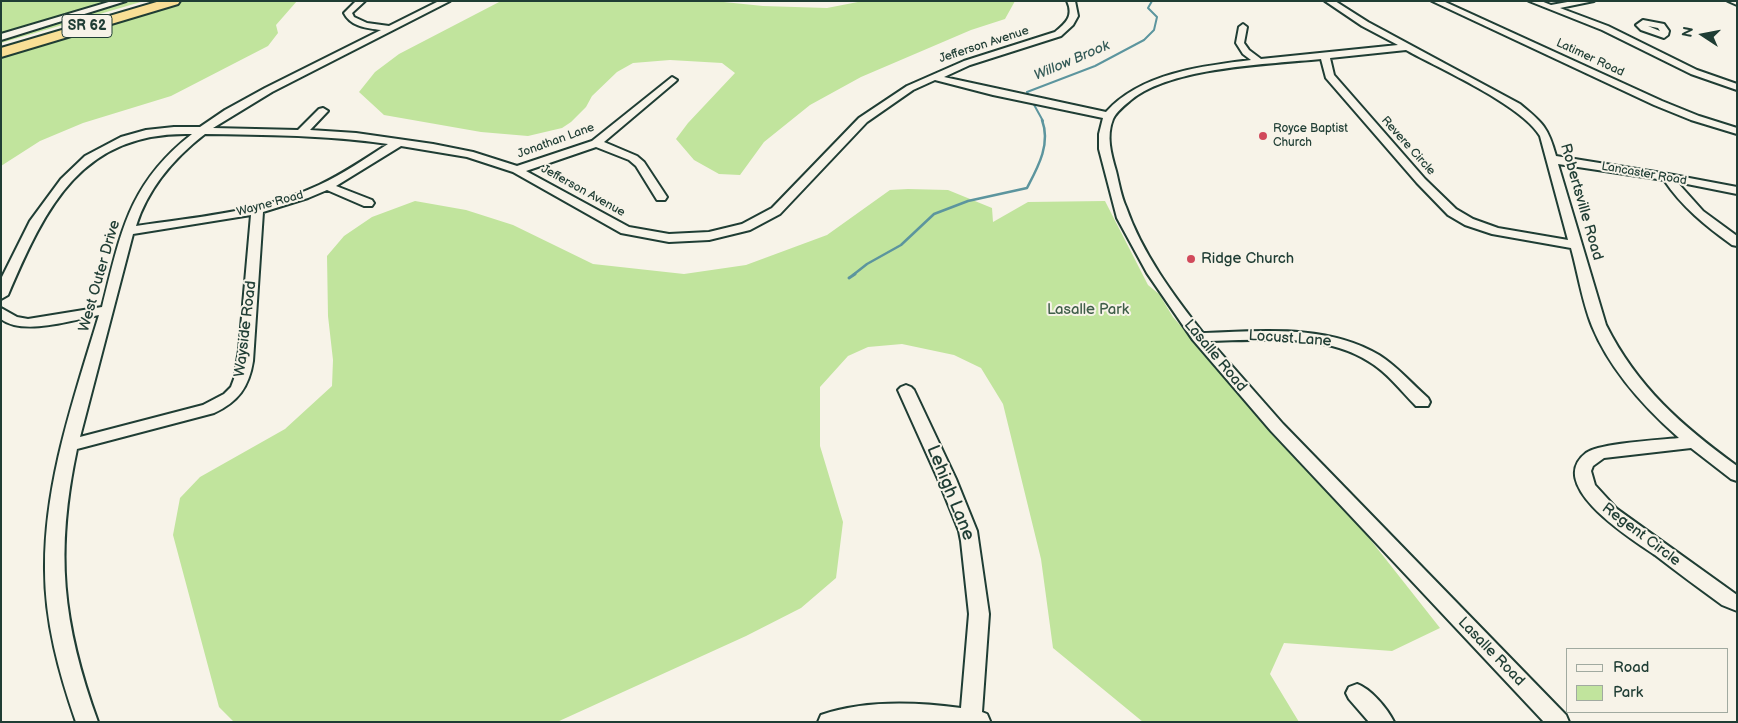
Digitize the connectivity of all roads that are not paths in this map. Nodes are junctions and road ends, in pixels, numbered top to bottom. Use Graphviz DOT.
graph roads {
  1 [pos="122,1"];
  2 [pos="156,1"];
  3 [pos="174,1"];
  4 [pos="361,1"];
  5 [pos="446,1"];
  6 [pos="1071,1"];
  7 [pos="1329,1"];
  8 [pos="1436,1"];
  9 [pos="1534,1"];
  10 [pos="1590,1"];
  11 [pos="1732,1"];
  12 [pos="1737,3"];
  13 [pos="1552,8"];
  14 [pos="1243,27"];
  15 [pos="390,29"];
  16 [pos="1664,34"];
  17 [pos="1,37"];
  18 [pos="1637,44"];
  19 [pos="1,47"];
  20 [pos="1408,47"];
  21 [pos="1,53"];
  22 [pos="1325,56"];
  23 [pos="1260,64"];
  24 [pos="933,77"];
  25 [pos="672,80"];
  26 [pos="1737,87"];
  27 [pos="323,111"];
  28 [pos="1109,116"];
  29 [pos="204,130"];
  30 [pos="1737,131"];
  31 [pos="301,133"];
  32 [pos="399,142"];
  33 [pos="596,143"];
  34 [pos="1551,159"];
  35 [pos="517,170"];
  36 [pos="1668,177"];
  37 [pos="326,186"];
  38 [pos="1737,191"];
  39 [pos="661,197"];
  40 [pos="368,203"];
  41 [pos="257,209"];
  42 [pos="129,231"];
  43 [pos="1737,242"];
  44 [pos="1576,245"];
  45 [pos="1,295"];
  46 [pos="107,310"];
  47 [pos="1,312"];
  48 [pos="1198,337"];
  49 [pos="906,390"];
  50 [pos="1422,402"];
  51 [pos="1692,442"];
  52 [pos="70,445"];
  53 [pos="1737,475"];
  54 [pos="1737,603"];
  55 [pos="1356,693"];
  56 [pos="975,721"];
  57 [pos="88,722"];
  58 [pos="829,722"];
  59 [pos="1383,722"];
  60 [pos="1558,722"];
  1 -- 17 [label="street"];
  2 -- 19 [label="highway, SR 62"];
  3 -- 21 [label="highway, SR 62"];
  4 -- 15 [label="street"];
  5 -- 15 [label="street, West Outer Drive"];
  6 -- 24 [label="street, Jefferson Avenue"];
  7 -- 20 [label="street, Robertsville Road"];
  8 -- 30 [label="street, Latimer Road"];
  9 -- 13 [label="street"];
  10 -- 13 [label="street"];
  11 -- 12 [label="street"];
  13 -- 18 [label="street"];
  14 -- 23 [label="street"];
  15 -- 29 [label="street, West Outer Drive"];
  16 -- 18 [label="street"];
  18 -- 26 [label="street"];
  20 -- 22 [label="street"];
  20 -- 34 [label="street, Robertsville Road"];
  22 -- 23 [label="street"];
  22 -- 44 [label="street, Revere Circle"];
  23 -- 28 [label="street"];
  24 -- 28 [label="street"];
  24 -- 35 [label="street, Jefferson Avenue"];
  25 -- 33 [label="street, Jonathan Lane"];
  27 -- 31 [label="street"];
  28 -- 48 [label="street, Lasalle Road"];
  29 -- 31 [label="street, Jefferson Avenue"];
  29 -- 42 [label="street, West Outer Drive"];
  29 -- 45 [label="street, Jefferson Avenue"];
  31 -- 32 [label="street, Jefferson Avenue"];
  32 -- 35 [label="street, Jefferson Avenue"];
  32 -- 37 [label="street, Wayne Road"];
  33 -- 35 [label="street, Jonathan Lane"];
  33 -- 39 [label="street"];
  34 -- 36 [label="street, Lancaster Road"];
  34 -- 44 [label="street, Robertsville Road"];
  36 -- 38 [label="street, Lancaster Road"];
  36 -- 43 [label="street"];
  37 -- 40 [label="street"];
  37 -- 41 [label="street, Wayne Road"];
  41 -- 42 [label="street, Wayne Road"];
  41 -- 52 [label="street, Wayside Road"];
  42 -- 46 [label="street, West Outer Drive"];
  44 -- 51 [label="street, Robertsville Road"];
  46 -- 47 [label="street"];
  46 -- 52 [label="street, West Outer Drive"];
  48 -- 50 [label="street, Locust Lane"];
  48 -- 60 [label="street, Lasalle Road"];
  49 -- 56 [label="street, Lehigh Lane"];
  51 -- 53 [label="street, Robertsville Road"];
  51 -- 54 [label="street, Regent Circle"];
  52 -- 57 [label="street, West Outer Drive"];
  55 -- 59 [label="street"];
  56 -- 58 [label="street"];
}
